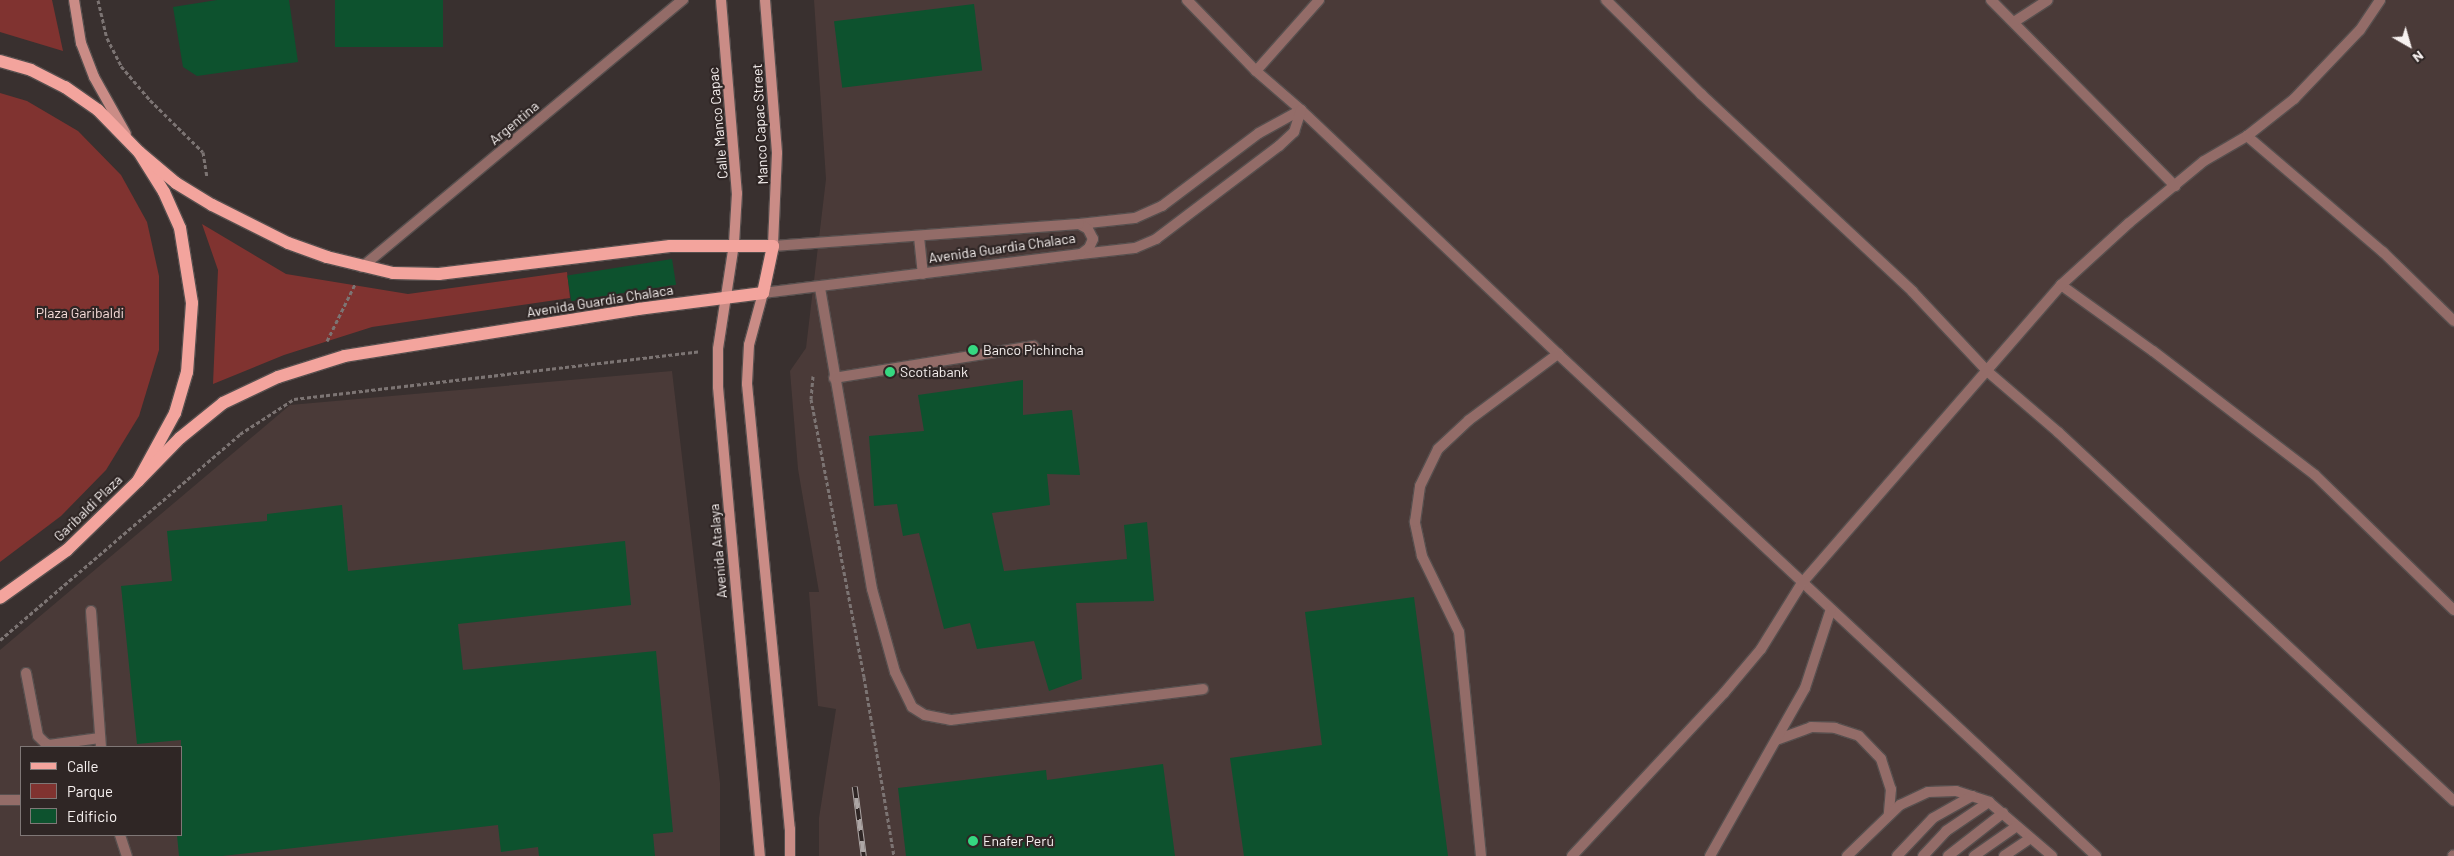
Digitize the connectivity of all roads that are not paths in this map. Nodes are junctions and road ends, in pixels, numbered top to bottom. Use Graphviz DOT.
graph roads {
  1 [pos="74,0"];
  2 [pos="683,0"];
  3 [pos="721,0"];
  4 [pos="765,0"];
  5 [pos="1187,0"];
  6 [pos="1319,0"];
  7 [pos="1606,0"];
  8 [pos="1991,0"];
  9 [pos="2048,0"];
  10 [pos="2380,0"];
  11 [pos="2014,22"];
  12 [pos="0,61"];
  13 [pos="1256,72"];
  14 [pos="1301,110"];
  15 [pos="2247,136"];
  16 [pos="135,147"];
  17 [pos="2175,186"];
  18 [pos="1079,224"];
  19 [pos="919,237"];
  20 [pos="734,244"];
  21 [pos="773,246"];
  22 [pos="1081,254"];
  23 [pos="362,267"];
  24 [pos="923,274"];
  25 [pos="2061,285"];
  26 [pos="820,288"];
  27 [pos="763,293"];
  28 [pos="726,298"];
  29 [pos="2454,320"];
  30 [pos="1033,346"];
  31 [pos="1558,354"];
  32 [pos="1988,371"];
  33 [pos="834,378"];
  34 [pos="138,481"];
  35 [pos="1802,583"];
  36 [pos="0,598"];
  37 [pos="1831,609"];
  38 [pos="2454,610"];
  39 [pos="91,611"];
  40 [pos="26,673"];
  41 [pos="1203,689"];
  42 [pos="1776,740"];
  43 [pos="101,742"];
  44 [pos="1972,796"];
  45 [pos="0,800"];
  46 [pos="20,800"];
  47 [pos="2454,801"];
  48 [pos="1989,802"];
  49 [pos="2003,813"];
  50 [pos="1889,814"];
  51 [pos="2017,826"];
  52 [pos="120,836"];
  53 [pos="2031,838"];
  54 [pos="2046,854"];
  55 [pos="127,856"];
  56 [pos="760,856"];
  57 [pos="790,856"];
  58 [pos="1480,856"];
  59 [pos="1572,856"];
  60 [pos="1710,856"];
  61 [pos="1848,856"];
  62 [pos="1897,856"];
  63 [pos="1923,856"];
  64 [pos="1948,856"];
  65 [pos="1974,856"];
  66 [pos="2004,856"];
  67 [pos="2096,856"];
  1 -- 16 [label="main road"];
  2 -- 23 [label="street, Argentina"];
  3 -- 20 [label="main road, Calle Manco Capac"];
  4 -- 21 [label="main road, Manco Capac Street"];
  5 -- 13 [label="street"];
  6 -- 13 [label="street"];
  7 -- 32 [label="street"];
  8 -- 11 [label="street"];
  9 -- 11 [label="street"];
  10 -- 15 [label="street"];
  11 -- 17 [label="street"];
  12 -- 16 [label="main road, Garibaldi Plaza"];
  13 -- 14 [label="street"];
  14 -- 18 [label="street"];
  14 -- 22 [label="street"];
  14 -- 31 [label="street"];
  15 -- 17 [label="street"];
  15 -- 29 [label="street"];
  16 -- 23 [label="main road, Avenida Guardia Chalaca"];
  16 -- 34 [label="main road, Garibaldi Plaza"];
  17 -- 25 [label="street"];
  18 -- 19 [label="street, Avenida Guardia Chalaca"];
  18 -- 22 [label="street, Avenida Guardia Chalaca"];
  19 -- 21 [label="street, Avenida Guardia Chalaca"];
  19 -- 24 [label="street"];
  20 -- 21 [label="main road, Avenida Guardia Chalaca"];
  20 -- 23 [label="main road, Avenida Guardia Chalaca"];
  20 -- 28 [label="main road, Avenida Atalaya"];
  21 -- 27 [label="main road"];
  22 -- 24 [label="street, Avenida Guardia Chalaca"];
  24 -- 26 [label="street, Avenida Guardia Chalaca"];
  25 -- 32 [label="street"];
  25 -- 38 [label="street"];
  26 -- 27 [label="street, Avenida Guardia Chalaca"];
  26 -- 33 [label="street"];
  27 -- 28 [label="main road, Avenida Guardia Chalaca"];
  27 -- 57 [label="main road"];
  28 -- 34 [label="main road, Avenida Guardia Chalaca"];
  28 -- 56 [label="main road, Avenida Atalaya"];
  30 -- 33 [label="street"];
  31 -- 35 [label="street"];
  31 -- 58 [label="street"];
  32 -- 35 [label="street"];
  32 -- 47 [label="street"];
  33 -- 41 [label="street"];
  34 -- 36 [label="main road, Garibaldi Plaza"];
  35 -- 37 [label="street"];
  35 -- 59 [label="street"];
  37 -- 42 [label="street"];
  37 -- 67 [label="street"];
  39 -- 43 [label="street"];
  40 -- 43 [label="street"];
  42 -- 50 [label="street"];
  42 -- 60 [label="street"];
  44 -- 48 [label="street"];
  44 -- 50 [label="street"];
  44 -- 62 [label="street"];
  45 -- 46 [label="street"];
  48 -- 49 [label="street"];
  48 -- 63 [label="street"];
  49 -- 51 [label="street"];
  49 -- 64 [label="street"];
  50 -- 61 [label="street"];
  51 -- 53 [label="street"];
  51 -- 65 [label="street"];
  52 -- 55 [label="street"];
  53 -- 54 [label="street"];
  53 -- 66 [label="street"];
}
